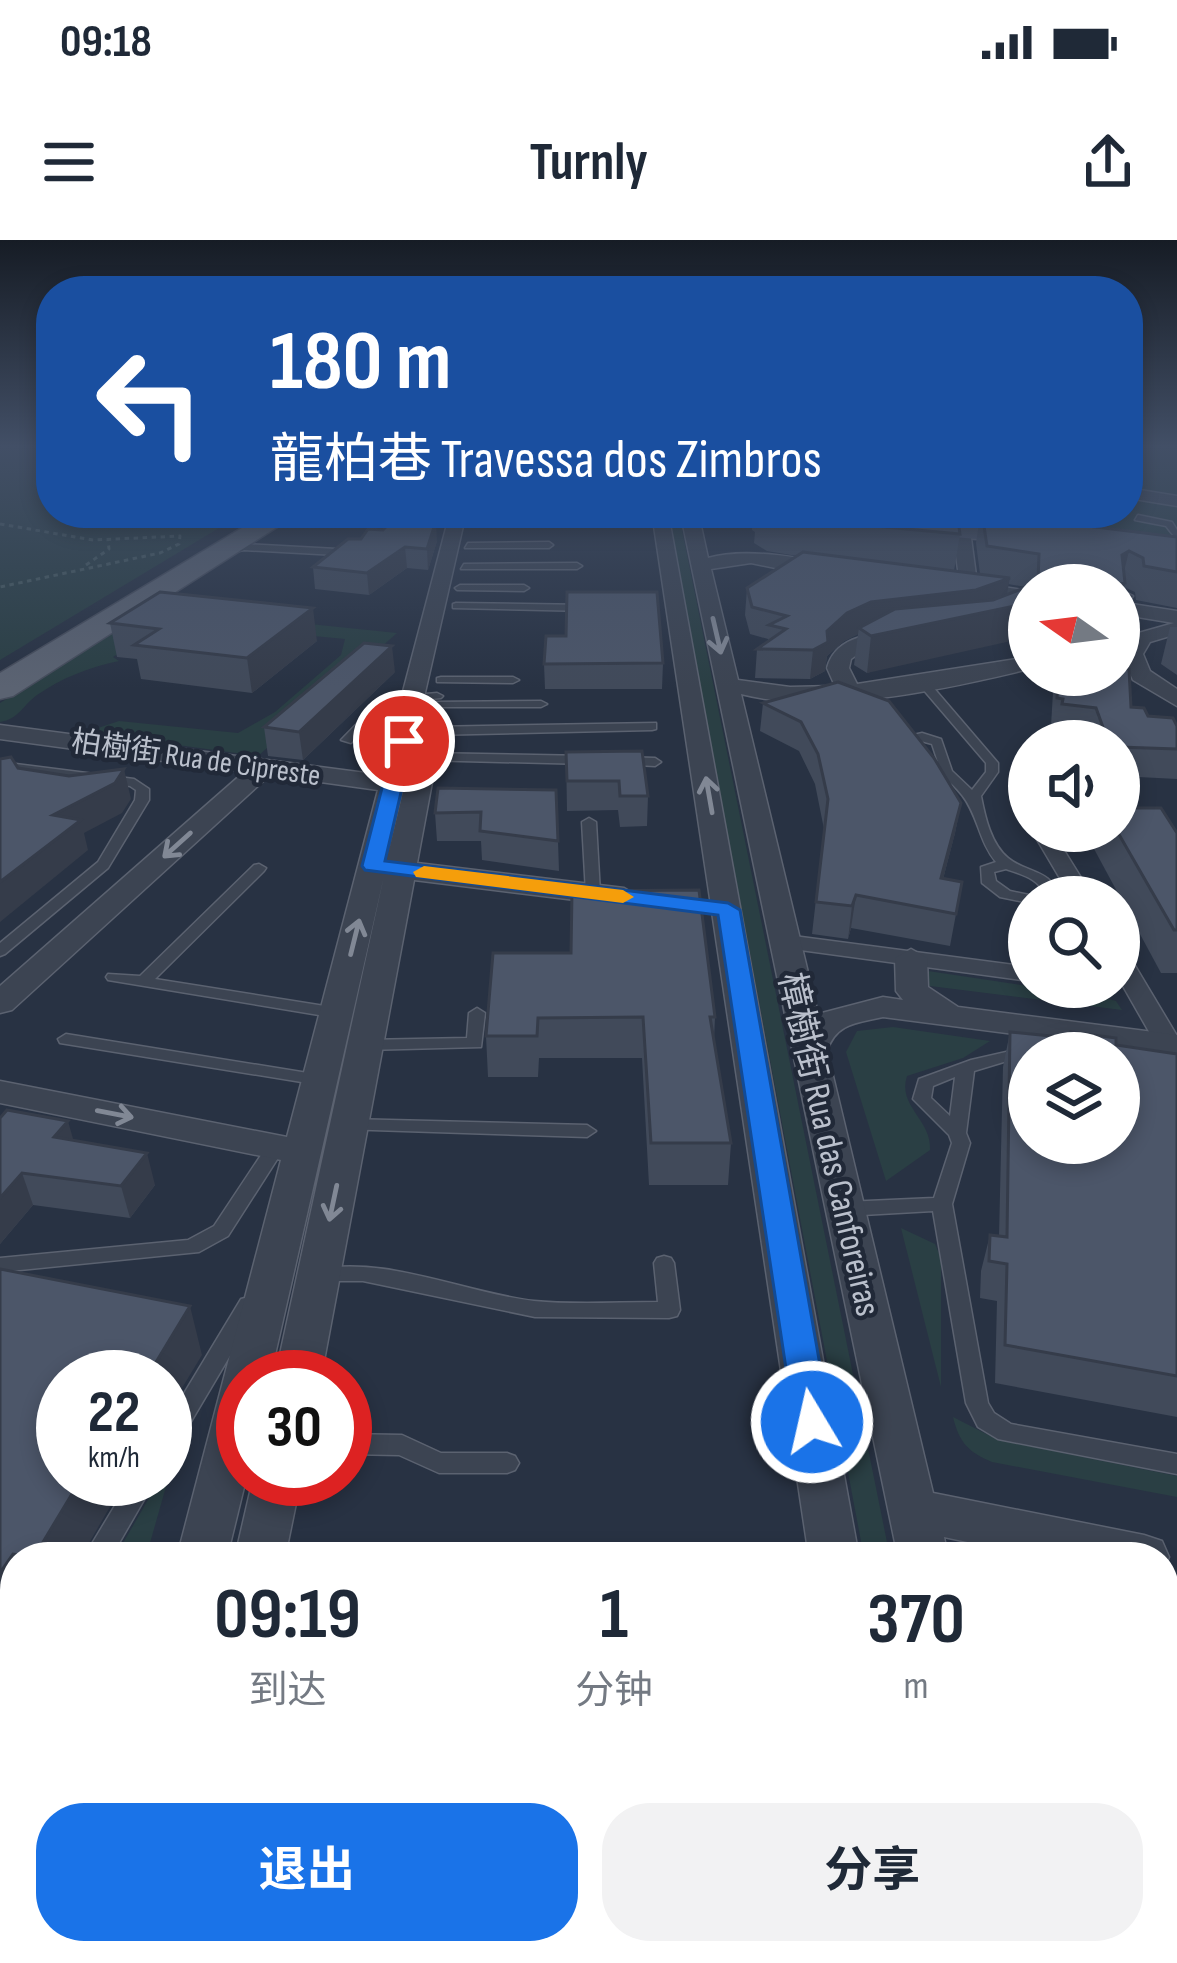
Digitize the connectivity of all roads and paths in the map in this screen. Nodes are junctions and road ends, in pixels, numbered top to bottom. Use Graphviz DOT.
graph roads {
  1 [pos="23,527"];
  2 [pos="240,528"];
  3 [pos="263,528"];
  4 [pos="456,528"];
  5 [pos="472,528"];
  6 [pos="661,528"];
  7 [pos="693,528"];
  8 [pos="927,528"];
  9 [pos="1000,528"];
  10 [pos="937,529"];
  11 [pos="1012,535"];
  12 [pos="108,540"];
  13 [pos="549,544"];
  14 [pos="234,547"];
  15 [pos="359,553"];
  16 [pos="1177,555"];
  17 [pos="967,561"];
  18 [pos="577,566"];
  19 [pos="702,566"];
  20 [pos="77,568"];
  21 [pos="462,577"];
  22 [pos="861,578"];
  23 [pos="0,587"];
  24 [pos="524,588"];
  25 [pos="1008,601"];
  26 [pos="599,608"];
  27 [pos="1140,608"];
  28 [pos="1140,614"];
  29 [pos="1177,617"];
  30 [pos="1177,628"];
  31 [pos="934,632"];
  32 [pos="1151,634"];
  33 [pos="1140,641"];
  34 [pos="0,670"];
  35 [pos="1008,670"];
  36 [pos="1140,672"];
  37 [pos="513,680"];
  38 [pos="925,684"];
  39 [pos="0,688"];
  40 [pos="848,689"];
  41 [pos="731,697"];
  42 [pos="1177,699"];
  43 [pos="541,704"];
  44 [pos="430,711"];
  45 [pos="652,726"];
  46 [pos="0,732"];
  47 [pos="347,740"];
  48 [pos="655,762"];
  49 [pos="0,766"];
  50 [pos="264,767"];
  51 [pos="986,782"];
  52 [pos="416,790"];
  53 [pos="976,804"];
  54 [pos="589,822"];
  55 [pos="992,847"];
  56 [pos="1006,863"];
  57 [pos="387,867"];
  58 [pos="259,868"];
  59 [pos="986,870"];
  60 [pos="1035,876"];
  61 [pos="1008,892"];
  62 [pos="593,893"];
  63 [pos="648,900"];
  64 [pos="786,942"];
  65 [pos="0,951"];
  66 [pos="910,958"];
  67 [pos="1008,971"];
  68 [pos="114,977"];
  69 [pos="143,982"];
  70 [pos="1140,1002"];
  71 [pos="0,1003"];
  72 [pos="337,1013"];
  73 [pos="477,1013"];
  74 [pos="954,1015"];
  75 [pos="66,1039"];
  76 [pos="1173,1044"];
  77 [pos="365,1045"];
  78 [pos="810,1050"];
  79 [pos="1008,1055"];
  80 [pos="965,1071"];
  81 [pos="320,1080"];
  82 [pos="15,1101"];
  83 [pos="349,1125"];
  84 [pos="587,1130"];
  85 [pos="957,1132"];
  86 [pos="289,1149"];
  87 [pos="942,1204"];
  88 [pos="845,1210"];
  89 [pos="275,1263"];
  90 [pos="664,1263"];
  91 [pos="0,1265"];
  92 [pos="318,1276"];
  93 [pos="254,1350"];
  94 [pos="303,1350"];
  95 [pos="192,1400"];
  96 [pos="372,1444"];
  97 [pos="507,1463"];
  98 [pos="1177,1464"];
  99 [pos="216,1501"];
  100 [pos="128,1506"];
  101 [pos="271,1506"];
  102 [pos="918,1534"];
  103 [pos="106,1542"];
  104 [pos="206,1542"];
  105 [pos="263,1542"];
  106 [pos="831,1542"];
  107 [pos="997,1542"];
  1 -- 12 [label="path"];
  2 -- 34 [label="main road"];
  3 -- 14 [label="main road"];
  4 -- 44 [label="street"];
  5 -- 21 [label="street"];
  106 -- 6 [label="street, 樟樹街 Rua das Canforeiras, one-way"];
  7 -- 19 [label="street, 樟樹街 Rua das Canforeiras"];
  8 -- 10 [label="main road"];
  9 -- 16 [label="main road"];
  10 -- 11 [label="main road"];
  10 -- 17 [label="street"];
  11 -- 16 [label="main road"];
  11 -- 17 [label="street"];
  12 -- 20 [label="path"];
  12 -- 20 [label="path"];
  13 -- 21 [label="lane"];
  14 -- 15 [label="lane"];
  14 -- 39 [label="main road"];
  17 -- 25 [label="street"];
  18 -- 21 [label="lane"];
  19 -- 22 [label="street"];
  19 -- 41 [label="street, 樟樹街 Rua das Canforeiras, one-way"];
  20 -- 23 [label="path"];
  21 -- 24 [label="lane"];
  21 -- 26 [label="lane"];
  21 -- 44 [label="street"];
  27 -- 29 [label="street"];
  28 -- 32 [label="street"];
  30 -- 32 [label="street"];
  31 -- 40 [label="street"];
  32 -- 33 [label="street"];
  35 -- 38 [label="street"];
  36 -- 42 [label="street"];
  37 -- 44 [label="lane"];
  38 -- 40 [label="street"];
  38 -- 41 [label="street"];
  38 -- 51 [label="lane"];
  40 -- 41 [label="street"];
  41 -- 64 [label="street, 樟樹街 Rua das Canforeiras"];
  43 -- 44 [label="lane"];
  44 -- 45 [label="lane"];
  44 -- 47 [label="lane"];
  44 -- 48 [label="lane"];
  44 -- 52 [label="street"];
  44 -- 52 [label="street"];
  46 -- 50 [label="street, 柏樹街 Rua de Cipreste"];
  49 -- 65 [label="lane"];
  50 -- 52 [label="street, 柏樹街 Rua de Cipreste"];
  50 -- 71 [label="street, one-way"];
  51 -- 53 [label="lane"];
  51 -- 53 [label="lane"];
  52 -- 57 [label="street"];
  53 -- 55 [label="lane"];
  54 -- 62 [label="lane"];
  55 -- 56 [label="lane"];
  55 -- 59 [label="lane"];
  56 -- 59 [label="lane"];
  56 -- 60 [label="lane"];
  57 -- 62 [label="street"];
  72 -- 57 [label="street, one-way"];
  57 -- 77 [label="street"];
  58 -- 69 [label="lane"];
  59 -- 61 [label="lane"];
  62 -- 63 [label="street"];
  64 -- 66 [label="street"];
  64 -- 78 [label="street, 樟樹街 Rua das Canforeiras"];
  66 -- 67 [label="street"];
  66 -- 74 [label="street"];
  68 -- 69 [label="lane"];
  69 -- 72 [label="lane"];
  70 -- 76 [label="street"];
  72 -- 81 [label="street"];
  73 -- 77 [label="lane"];
  74 -- 76 [label="street"];
  74 -- 78 [label="street"];
  75 -- 81 [label="lane"];
  77 -- 83 [label="street"];
  78 -- 88 [label="street, 樟樹街 Rua das Canforeiras"];
  79 -- 80 [label="lane"];
  80 -- 85 [label="lane"];
  80 -- 85 [label="lane"];
  81 -- 86 [label="street"];
  82 -- 86 [label="street, one-way"];
  83 -- 84 [label="lane"];
  83 -- 92 [label="street, one-way"];
  85 -- 87 [label="lane"];
  86 -- 89 [label="street"];
  86 -- 91 [label="lane"];
  87 -- 88 [label="lane"];
  87 -- 98 [label="lane"];
  88 -- 102 [label="street, 樟樹街 Rua das Canforeiras"];
  89 -- 93 [label="street"];
  89 -- 95 [label="lane"];
  90 -- 92 [label="lane"];
  92 -- 94 [label="street"];
  96 -- 97 [label="lane"];
  99 -- 104 [label="street"];
  100 -- 103 [label="lane"];
  101 -- 105 [label="street"];
  102 -- 107 [label="street"];
}
